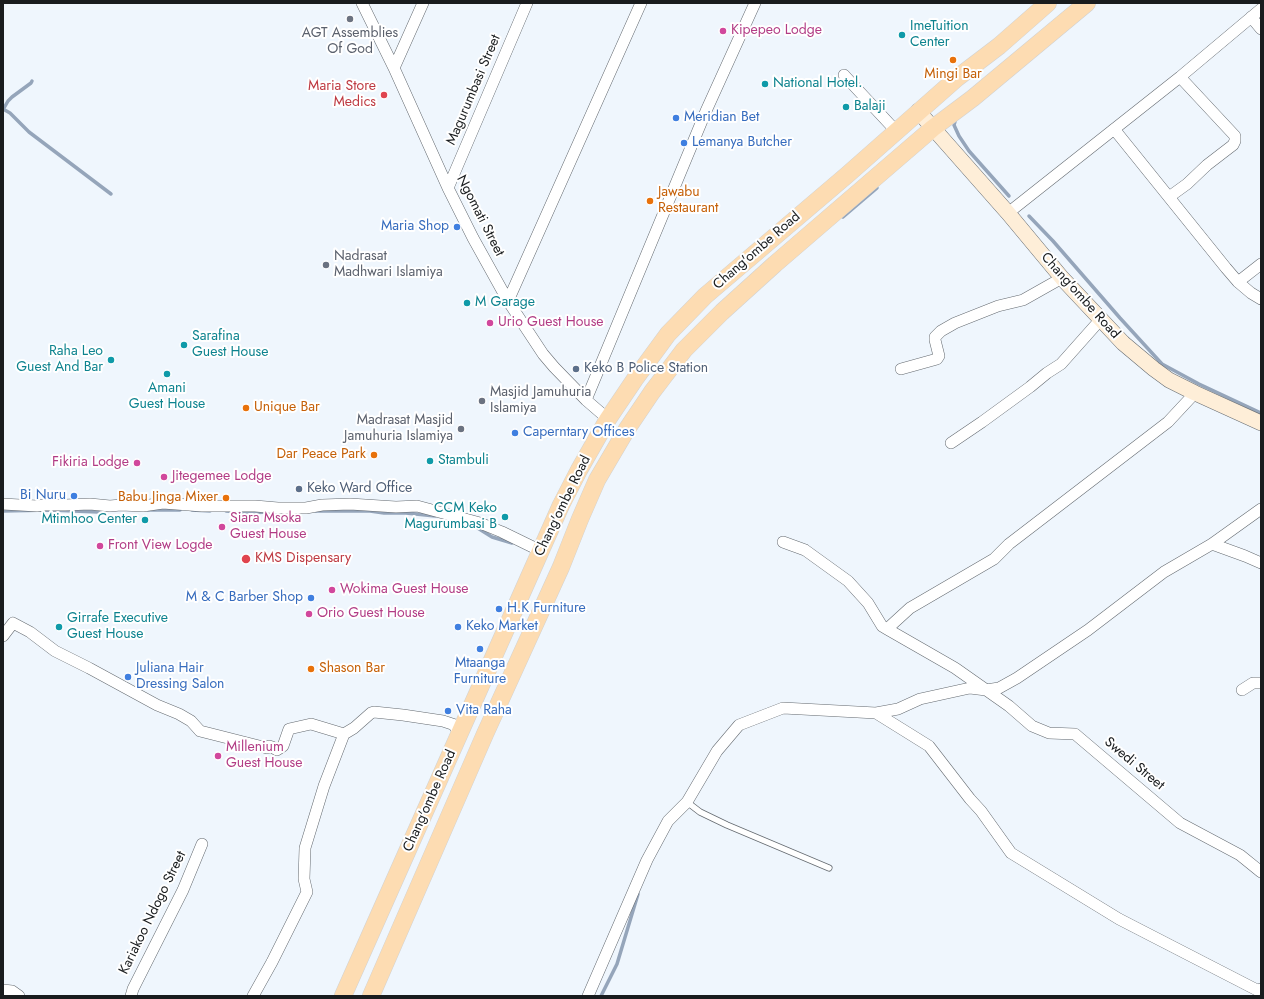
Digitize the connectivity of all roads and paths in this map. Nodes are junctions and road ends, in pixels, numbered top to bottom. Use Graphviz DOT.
graph roads {
  1 [pos="362,3"];
  2 [pos="423,3"];
  3 [pos="527,3"];
  4 [pos="641,3"];
  5 [pos="755,3"];
  6 [pos="1048,3"];
  7 [pos="1087,3"];
  8 [pos="1261,9"];
  9 [pos="1251,17"];
  10 [pos="1261,29"];
  11 [pos="394,68"];
  12 [pos="844,75"];
  13 [pos="1180,77"];
  14 [pos="918,111"];
  15 [pos="932,128"];
  16 [pos="1114,129"];
  17 [pos="896,131"];
  18 [pos="448,188"];
  19 [pos="1169,197"];
  20 [pos="1008,213"];
  21 [pos="1261,264"];
  22 [pos="1062,278"];
  23 [pos="1238,282"];
  24 [pos="1261,299"];
  25 [pos="508,301"];
  26 [pos="1101,319"];
  27 [pos="901,369"];
  28 [pos="1194,393"];
  29 [pos="586,400"];
  30 [pos="608,419"];
  31 [pos="1261,423"];
  32 [pos="951,443"];
  33 [pos="3,504"];
  34 [pos="1261,509"];
  35 [pos="783,542"];
  36 [pos="1212,544"];
  37 [pos="541,551"];
  38 [pos="1261,563"];
  39 [pos="887,629"];
  40 [pos="3,636"];
  41 [pos="1261,683"];
  42 [pos="986,690"];
  43 [pos="1242,690"];
  44 [pos="898,709"];
  45 [pos="876,713"];
  46 [pos="894,725"];
  47 [pos="455,727"];
  48 [pos="344,734"];
  49 [pos="686,802"];
  50 [pos="202,844"];
  51 [pos="829,868"];
  52 [pos="1261,872"];
  53 [pos="1261,989"];
  54 [pos="3,990"];
  55 [pos="19,996"];
  56 [pos="131,996"];
  57 [pos="253,996"];
  58 [pos="344,996"];
  59 [pos="371,996"];
  60 [pos="588,996"];
  1 -- 11 [label="street, Ngomati Street"];
  2 -- 11 [label="street"];
  3 -- 18 [label="street, Magurumbasi Street"];
  4 -- 25 [label="street"];
  5 -- 29 [label="street"];
  6 -- 14 [label="main road, Chang'ombe Road"];
  7 -- 15 [label="main road, Chang'ombe Road"];
  8 -- 9 [label="street"];
  9 -- 10 [label="street"];
  9 -- 13 [label="street"];
  11 -- 18 [label="street, Ngomati Street"];
  12 -- 17 [label="street"];
  13 -- 16 [label="street"];
  13 -- 19 [label="street"];
  14 -- 15 [label="street, Chang'ombe Road"];
  14 -- 17 [label="main road, Chang'ombe Road"];
  15 -- 20 [label="street, Chang'ombe Road"];
  15 -- 59 [label="main road, Chang'ombe Road"];
  16 -- 19 [label="street"];
  16 -- 20 [label="street"];
  17 -- 30 [label="main road, Chang'ombe Road"];
  18 -- 25 [label="street, Ngomati Street"];
  19 -- 23 [label="street"];
  20 -- 22 [label="street, Chang'ombe Road"];
  21 -- 23 [label="street"];
  22 -- 26 [label="street, Chang'ombe Road"];
  22 -- 27 [label="street"];
  23 -- 24 [label="street"];
  25 -- 29 [label="street, Ngomati Street"];
  26 -- 28 [label="street, Chang'ombe Road"];
  26 -- 32 [label="street"];
  28 -- 31 [label="street, Chang'ombe Road"];
  28 -- 39 [label="street"];
  29 -- 30 [label="street, Ngomati Street"];
  30 -- 37 [label="main road, Chang'ombe Road"];
  33 -- 37 [label="street"];
  34 -- 36 [label="street"];
  35 -- 39 [label="street"];
  36 -- 38 [label="street"];
  36 -- 42 [label="street"];
  37 -- 58 [label="main road, Chang'ombe Road"];
  39 -- 42 [label="street, Swedi Street"];
  40 -- 48 [label="street"];
  41 -- 43 [label="street"];
  42 -- 44 [label="street"];
  42 -- 52 [label="street, Swedi Street"];
  44 -- 45 [label="street"];
  44 -- 46 [label="street"];
  45 -- 46 [label="street"];
  45 -- 49 [label="street"];
  46 -- 53 [label="street"];
  47 -- 48 [label="street"];
  48 -- 57 [label="street"];
  49 -- 51 [label="lane"];
  49 -- 60 [label="street"];
  50 -- 56 [label="street, Kariakoo Ndogo Street"];
  54 -- 55 [label="street"];
}
